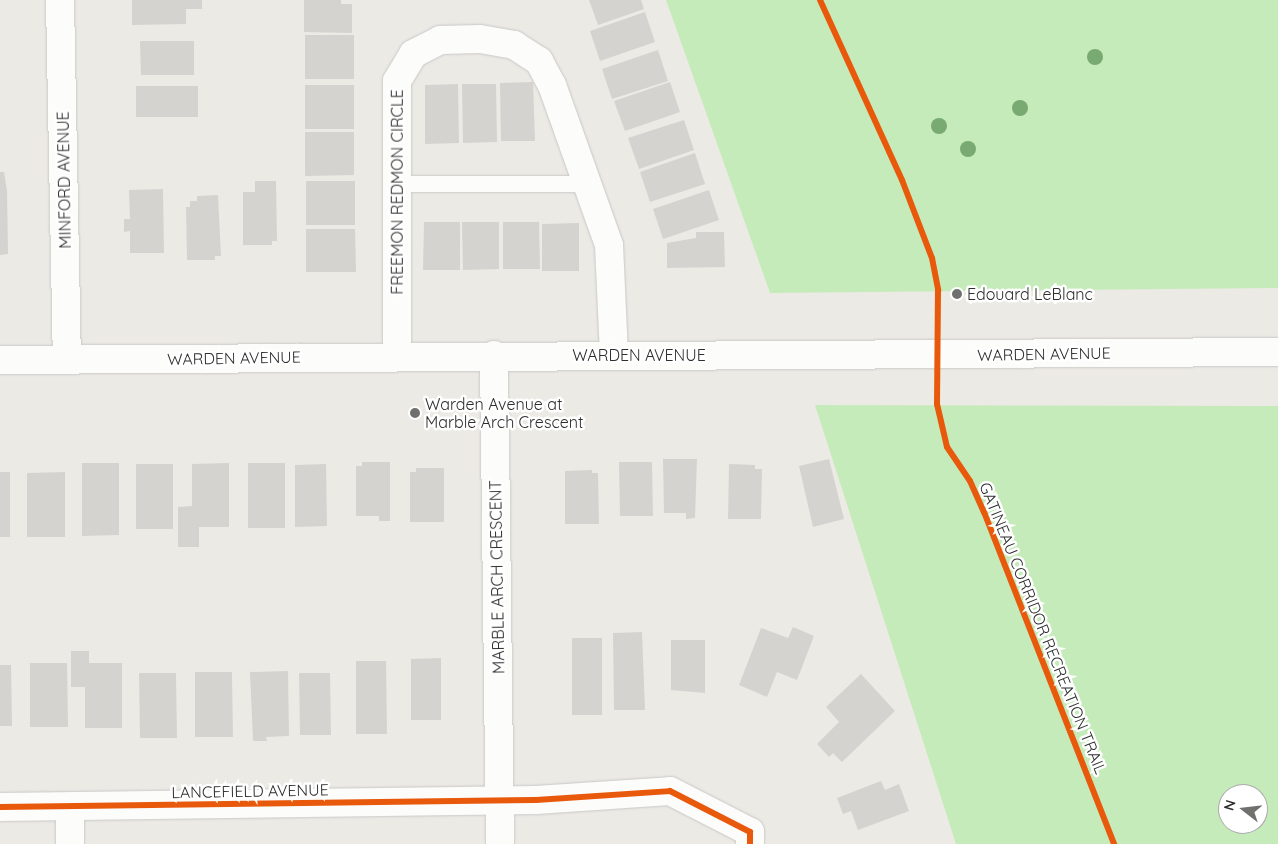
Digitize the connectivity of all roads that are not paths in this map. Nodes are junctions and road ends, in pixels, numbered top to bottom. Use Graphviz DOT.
graph roads {
  1 [pos="60,0"];
  2 [pos="397,184"];
  3 [pos="587,184"];
  4 [pos="1278,352"];
  5 [pos="494,355"];
  6 [pos="614,355"];
  7 [pos="397,356"];
  8 [pos="67,359"];
  9 [pos="0,360"];
  10 [pos="500,799"];
  11 [pos="0,808"];
  12 [pos="70,808"];
  13 [pos="70,844"];
  14 [pos="500,844"];
  15 [pos="750,844"];
  1 -- 8 [label="street, MINFORD AVENUE"];
  2 -- 3 [label="lane"];
  2 -- 3 [label="street, FREEMON REDMON CIRCLE"];
  2 -- 7 [label="street, FREEMON REDMON CIRCLE"];
  3 -- 6 [label="street, FREEMON REDMON CIRCLE"];
  4 -- 6 [label="street, WARDEN AVENUE"];
  5 -- 6 [label="street, WARDEN AVENUE"];
  5 -- 7 [label="street, WARDEN AVENUE"];
  5 -- 10 [label="street, MARBLE ARCH CRESCENT"];
  7 -- 8 [label="street, WARDEN AVENUE"];
  8 -- 9 [label="street, WARDEN AVENUE"];
  10 -- 12 [label="street, LANCEFIELD AVENUE"];
  10 -- 14 [label="street, MARBLE ARCH CRESCENT"];
  10 -- 15 [label="street"];
  11 -- 12 [label="street, LANCEFIELD AVENUE"];
  12 -- 13 [label="street"];
}
